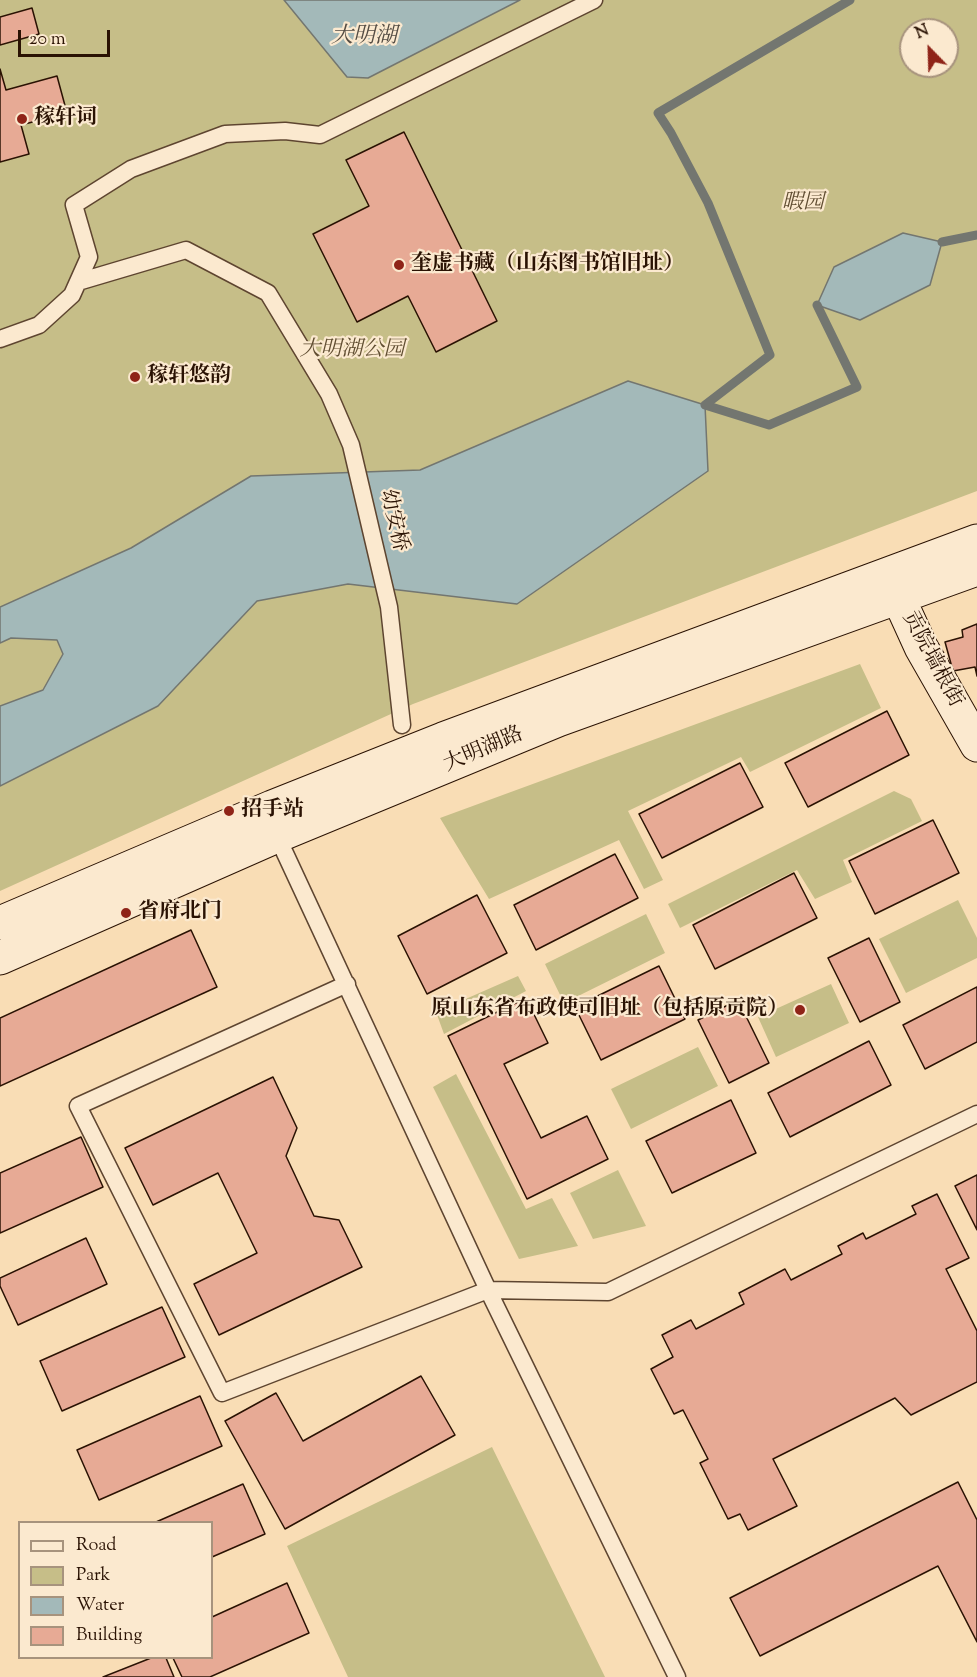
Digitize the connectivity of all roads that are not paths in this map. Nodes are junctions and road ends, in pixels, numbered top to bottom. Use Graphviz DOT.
graph roads {
  1 [pos="594,0"];
  2 [pos="78,282"];
  3 [pos="0,339"];
  4 [pos="977,541"];
  5 [pos="977,569"];
  6 [pos="893,586"];
  7 [pos="402,725"];
  8 [pos="977,745"];
  9 [pos="277,837"];
  10 [pos="0,923"];
  11 [pos="0,958"];
  12 [pos="347,984"];
  13 [pos="977,1114"];
  14 [pos="488,1290"];
  15 [pos="677,1677"];
  1 -- 2 [label="lane"];
  2 -- 3 [label="lane"];
  2 -- 7 [label="lane, 幼安桥"];
  4 -- 6 [label="main road, 大明湖路"];
  5 -- 6 [label="main road, 大明湖路"];
  6 -- 8 [label="main road, 贡院墙根街"];
  6 -- 9 [label="main road, 大明湖路"];
  6 -- 10 [label="main road, 大明湖路"];
  9 -- 11 [label="main road, 大明湖路"];
  9 -- 12 [label="lane"];
  12 -- 14 [label="lane"];
  12 -- 14 [label="lane"];
  13 -- 14 [label="lane"];
  14 -- 15 [label="lane"];
}
